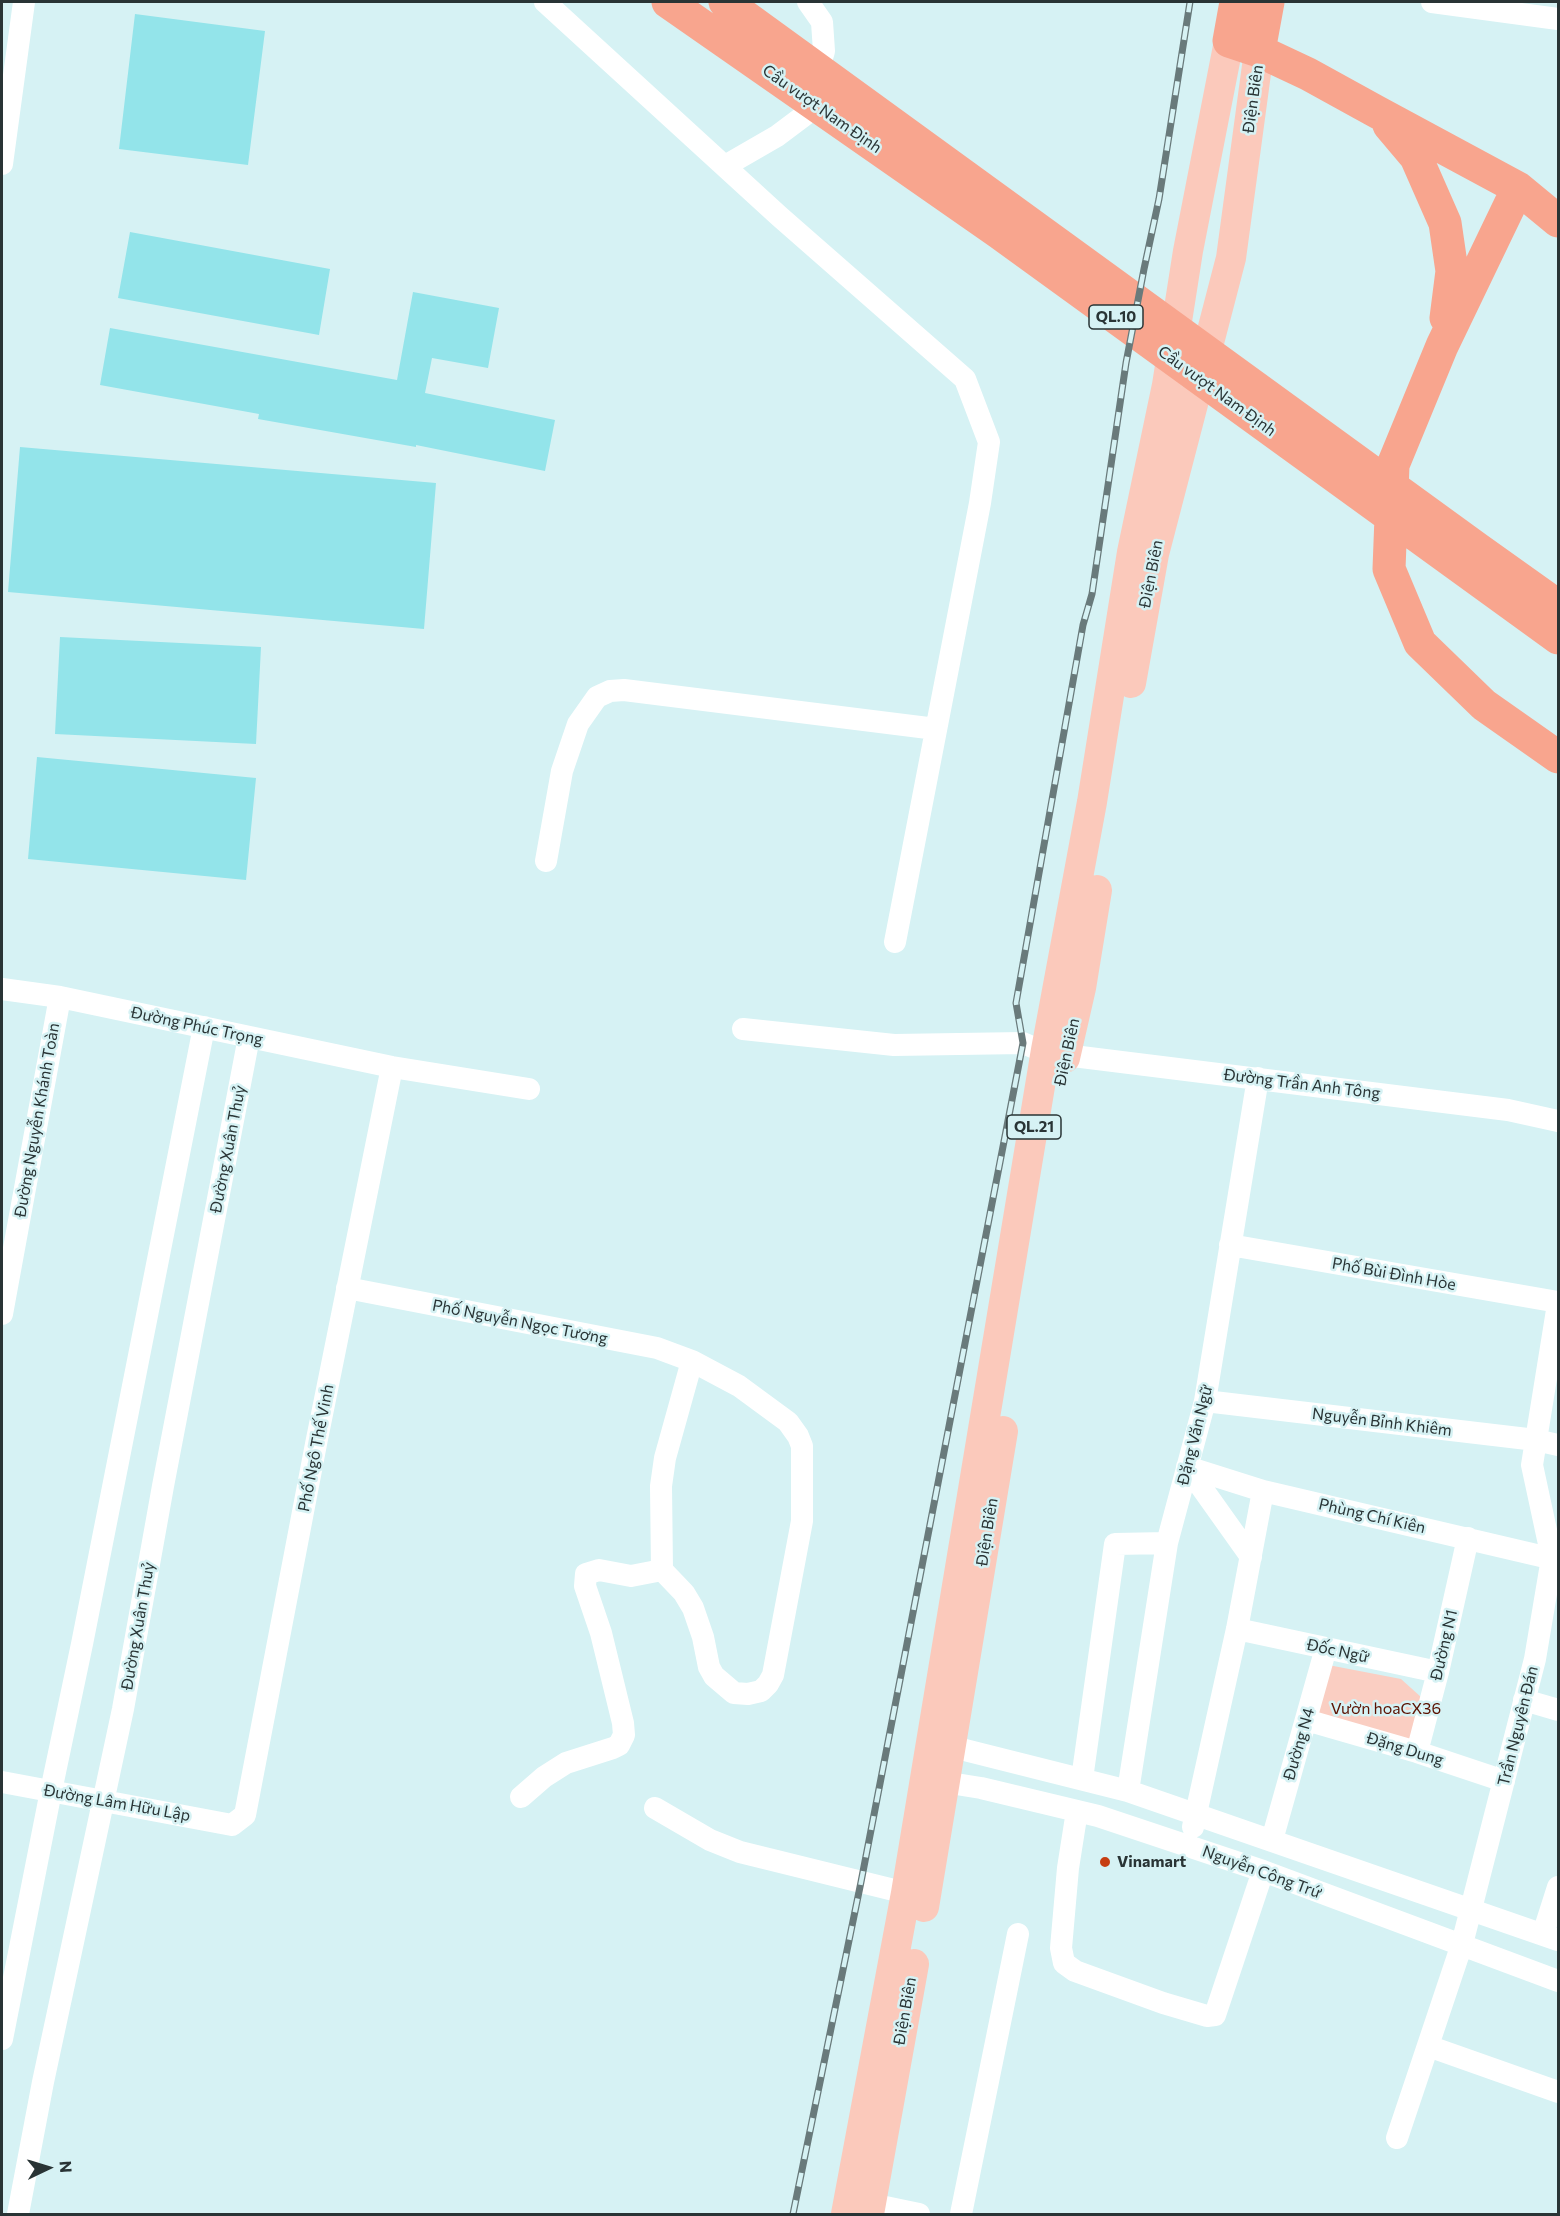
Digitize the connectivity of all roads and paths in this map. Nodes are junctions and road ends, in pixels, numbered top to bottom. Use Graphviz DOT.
graph roads {
  1 [pos="24,2"];
  2 [pos="545,2"];
  3 [pos="668,2"];
  4 [pos="725,2"];
  5 [pos="807,2"];
  6 [pos="1236,2"];
  7 [pos="1268,2"];
  8 [pos="1431,2"];
  9 [pos="1464,4"];
  10 [pos="1558,19"];
  11 [pos="1244,46"];
  12 [pos="1377,112"];
  13 [pos="2,164"];
  14 [pos="725,166"];
  15 [pos="1518,188"];
  16 [pos="1558,221"];
  17 [pos="1442,346"];
  18 [pos="1558,606"];
  19 [pos="1558,638"];
  20 [pos="936,729"];
  21 [pos="1558,757"];
  22 [pos="546,861"];
  23 [pos="895,942"];
  24 [pos="2,989"];
  25 [pos="60,997"];
  26 [pos="204,1027"];
  27 [pos="743,1029"];
  28 [pos="249,1036"];
  29 [pos="1055,1052"];
  30 [pos="392,1067"];
  31 [pos="1258,1078"];
  32 [pos="529,1089"];
  33 [pos="1558,1121"];
  34 [pos="1230,1245"];
  35 [pos="347,1288"];
  36 [pos="1558,1303"];
  37 [pos="2,1314"];
  38 [pos="692,1361"];
  39 [pos="1204,1401"];
  40 [pos="1536,1440"];
  41 [pos="1558,1445"];
  42 [pos="1188,1467"];
  43 [pos="1263,1491"];
  44 [pos="1468,1538"];
  45 [pos="1167,1543"];
  46 [pos="1251,1557"];
  47 [pos="1555,1559"];
  48 [pos="662,1570"];
  49 [pos="1237,1629"];
  50 [pos="1326,1648"];
  51 [pos="1438,1672"];
  52 [pos="1524,1700"];
  53 [pos="1558,1710"];
  54 [pos="1306,1720"];
  55 [pos="941,1744"];
  56 [pos="1417,1752"];
  57 [pos="1082,1779"];
  58 [pos="935,1780"];
  59 [pos="1504,1781"];
  60 [pos="2,1782"];
  61 [pos="51,1791"];
  62 [pos="1128,1791"];
  63 [pos="520,1797"];
  64 [pos="103,1801"];
  65 [pos="655,1808"];
  66 [pos="1077,1811"];
  67 [pos="1196,1814"];
  68 [pos="232,1825"];
  69 [pos="1272,1840"];
  70 [pos="1189,1845"];
  71 [pos="1263,1871"];
  72 [pos="1558,1887"];
  73 [pos="906,1893"];
  74 [pos="1471,1908"];
  75 [pos="1018,1934"];
  76 [pos="1551,1937"];
  77 [pos="1462,1944"];
  78 [pos="1558,1981"];
  79 [pos="2,2039"];
  80 [pos="1428,2046"];
  81 [pos="1558,2092"];
  82 [pos="1397,2138"];
  83 [pos="862,2211"];
  84 [pos="18,2214"];
  85 [pos="919,2214"];
  86 [pos="961,2214"];
  1 -- 13 [label="street"];
  2 -- 14 [label="street"];
  3 -- 19 [label="highway, Cầu vượt Nam Định / QL.10"];
  4 -- 18 [label="highway, Cầu vượt Nam Định / QL.10"];
  5 -- 14 [label="street"];
  6 -- 11 [label="highway, Điện Biên / QL.21"];
  7 -- 11 [label="highway, Điện Biên / QL.21"];
  8 -- 9 [label="street"];
  9 -- 10 [label="street"];
  11 -- 12 [label="highway"];
  11 -- 29 [label="main road, Điện Biên / QL.21"];
  11 -- 29 [label="main road, Điện Biên / QL.21"];
  12 -- 15 [label="highway"];
  12 -- 17 [label="highway"];
  14 -- 20 [label="street"];
  15 -- 16 [label="highway"];
  15 -- 17 [label="highway"];
  17 -- 21 [label="highway"];
  20 -- 22 [label="street"];
  20 -- 23 [label="street"];
  24 -- 25 [label="street, Đường Phúc Trọng"];
  25 -- 26 [label="street, Đường Phúc Trọng"];
  25 -- 37 [label="street, Đường Nguyễn Khánh Toàn"];
  26 -- 28 [label="street, Đường Phúc Trọng"];
  26 -- 61 [label="street"];
  27 -- 29 [label="street, Đường Trần Anh Tông"];
  28 -- 30 [label="street, Đường Phúc Trọng"];
  28 -- 64 [label="street, Đường Xuân Thuỷ"];
  29 -- 31 [label="street, Đường Trần Anh Tông"];
  29 -- 55 [label="main road, Điện Biên / QL.21"];
  30 -- 32 [label="street, Đường Phúc Trọng"];
  30 -- 35 [label="street, Phố Ngô Thế Vinh"];
  31 -- 33 [label="street, Đường Trần Anh Tông"];
  31 -- 34 [label="street, Đặng Văn Ngữ"];
  34 -- 36 [label="street, Phố Bùi Đình Hòe"];
  34 -- 39 [label="street, Đặng Văn Ngữ"];
  35 -- 38 [label="street, Phố Nguyễn Ngọc Tương"];
  35 -- 68 [label="street, Phố Ngô Thế Vinh"];
  36 -- 40 [label="street, Trần Nguyên Đán"];
  38 -- 48 [label="street"];
  38 -- 48 [label="street, Phố Nguyễn Ngọc Tương"];
  39 -- 40 [label="street, Nguyễn Bỉnh Khiêm"];
  39 -- 42 [label="street, Đặng Văn Ngữ"];
  40 -- 41 [label="street, Nguyễn Bỉnh Khiêm"];
  40 -- 47 [label="street, Trần Nguyên Đán"];
  42 -- 43 [label="street, Phùng Chí Kiên"];
  42 -- 45 [label="street, Đặng Văn Ngữ"];
  42 -- 46 [label="street"];
  43 -- 44 [label="street, Phùng Chí Kiên"];
  43 -- 46 [label="street"];
  44 -- 47 [label="street, Phùng Chí Kiên"];
  44 -- 51 [label="street, Đường N1"];
  45 -- 57 [label="street"];
  45 -- 62 [label="street, Đặng Văn Ngữ"];
  46 -- 49 [label="street"];
  47 -- 52 [label="street, Trần Nguyên Đán"];
  48 -- 63 [label="street"];
  49 -- 50 [label="street, Đốc Ngữ"];
  49 -- 67 [label="street"];
  50 -- 51 [label="street, Đốc Ngữ"];
  50 -- 54 [label="street, Đường N4"];
  51 -- 56 [label="street, Đường N1"];
  52 -- 53 [label="street"];
  52 -- 59 [label="street, Trần Nguyên Đán"];
  54 -- 56 [label="street, Đặng Dung"];
  54 -- 69 [label="street, Đường N4"];
  55 -- 57 [label="street, Nguyễn Công Trứ"];
  55 -- 58 [label="main road, Điện Biên / QL.21"];
  56 -- 59 [label="street, Đặng Dung"];
  57 -- 62 [label="street, Nguyễn Công Trứ"];
  58 -- 66 [label="street, Nguyễn Công Trứ"];
  58 -- 73 [label="main road, Điện Biên / QL.21"];
  58 -- 83 [label="main road, Điện Biên / QL.21"];
  59 -- 74 [label="street, Trần Nguyên Đán"];
  60 -- 61 [label="street, Đường Lâm Hữu Lập"];
  61 -- 64 [label="street, Đường Lâm Hữu Lập"];
  61 -- 79 [label="street"];
  62 -- 67 [label="street, Nguyễn Công Trứ"];
  64 -- 68 [label="street, Đường Lâm Hữu Lập"];
  64 -- 84 [label="street, Đường Xuân Thuỷ"];
  65 -- 73 [label="street"];
  66 -- 70 [label="street, Nguyễn Công Trứ"];
  66 -- 71 [label="street"];
  67 -- 69 [label="street, Nguyễn Công Trứ"];
  67 -- 70 [label="street"];
  69 -- 74 [label="street, Nguyễn Công Trứ"];
  70 -- 71 [label="street, Nguyễn Công Trứ"];
  71 -- 77 [label="street, Nguyễn Công Trứ"];
  72 -- 76 [label="street"];
  73 -- 83 [label="main road, Điện Biên / QL.21"];
  74 -- 76 [label="street, Nguyễn Công Trứ"];
  74 -- 77 [label="street, Trần Nguyên Đán"];
  75 -- 86 [label="street"];
  77 -- 78 [label="street, Nguyễn Công Trứ"];
  77 -- 80 [label="street, Trần Nguyên Đán"];
  80 -- 81 [label="street"];
  80 -- 82 [label="street, Trần Nguyên Đán"];
  83 -- 85 [label="street"];
}
